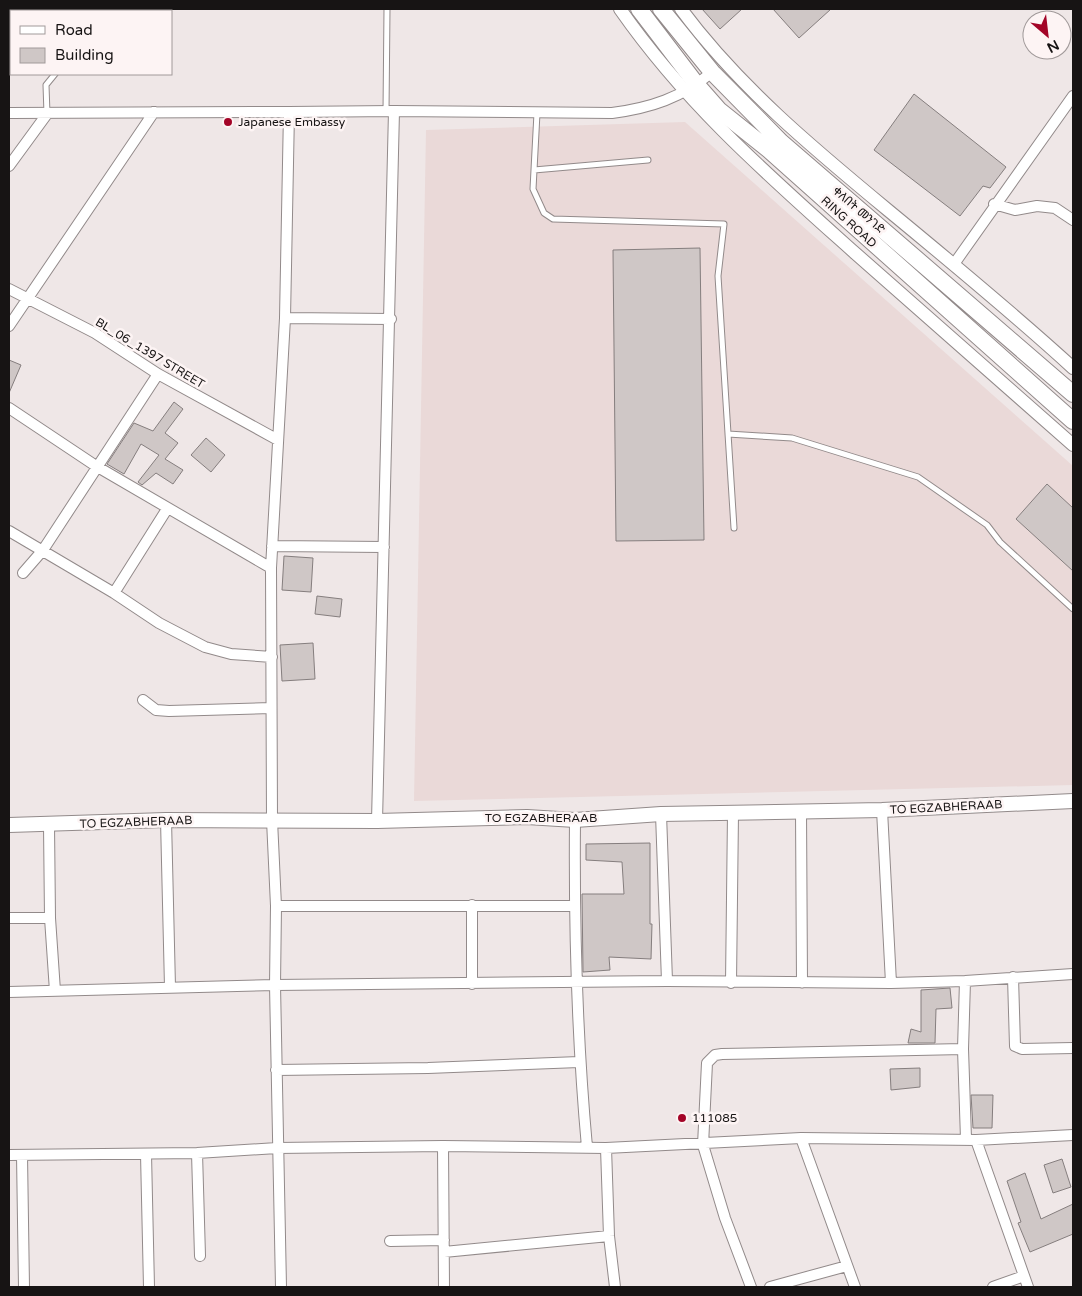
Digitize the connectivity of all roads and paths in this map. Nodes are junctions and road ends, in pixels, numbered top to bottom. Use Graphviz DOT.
graph roads {
  1 [pos="387,9"];
  2 [pos="620,9"];
  3 [pos="639,9"];
  4 [pos="661,9"];
  5 [pos="681,9"];
  6 [pos="712,72"];
  7 [pos="55,75"];
  8 [pos="691,88"];
  9 [pos="1073,96"];
  10 [pos="390,111"];
  11 [pos="154,112"];
  12 [pos="289,112"];
  13 [pos="9,113"];
  14 [pos="537,113"];
  15 [pos="47,114"];
  16 [pos="648,160"];
  17 [pos="9,166"];
  18 [pos="534,170"];
  19 [pos="994,204"];
  20 [pos="1073,220"];
  21 [pos="954,264"];
  22 [pos="9,289"];
  23 [pos="29,299"];
  24 [pos="285,318"];
  25 [pos="391,319"];
  26 [pos="9,326"];
  27 [pos="1073,368"];
  28 [pos="158,374"];
  29 [pos="1073,394"];
  30 [pos="9,408"];
  31 [pos="1073,421"];
  32 [pos="728,434"];
  33 [pos="278,440"];
  34 [pos="1073,446"];
  35 [pos="96,466"];
  36 [pos="167,509"];
  37 [pos="734,528"];
  38 [pos="9,530"];
  39 [pos="272,546"];
  40 [pos="384,547"];
  41 [pos="43,550"];
  42 [pos="271,568"];
  43 [pos="23,573"];
  44 [pos="114,593"];
  45 [pos="1073,609"];
  46 [pos="272,657"];
  47 [pos="143,700"];
  48 [pos="271,708"];
  49 [pos="1073,802"];
  50 [pos="882,810"];
  51 [pos="801,811"];
  52 [pos="733,812"];
  53 [pos="661,814"];
  54 [pos="166,820"];
  55 [pos="272,820"];
  56 [pos="575,820"];
  57 [pos="377,821"];
  58 [pos="9,825"];
  59 [pos="49,825"];
  60 [pos="472,905"];
  61 [pos="276,906"];
  62 [pos="574,906"];
  63 [pos="9,918"];
  64 [pos="50,918"];
  65 [pos="1073,974"];
  66 [pos="1013,977"];
  67 [pos="667,981"];
  68 [pos="965,981"];
  69 [pos="731,983"];
  70 [pos="802,983"];
  71 [pos="891,983"];
  72 [pos="472,984"];
  73 [pos="576,984"];
  74 [pos="275,985"];
  75 [pos="170,988"];
  76 [pos="54,991"];
  77 [pos="9,992"];
  78 [pos="1073,1048"];
  79 [pos="963,1049"];
  80 [pos="579,1062"];
  81 [pos="276,1070"];
  82 [pos="1073,1135"];
  83 [pos="800,1138"];
  84 [pos="971,1139"];
  85 [pos="703,1145"];
  86 [pos="443,1146"];
  87 [pos="587,1147"];
  88 [pos="278,1148"];
  89 [pos="606,1148"];
  90 [pos="197,1153"];
  91 [pos="146,1154"];
  92 [pos="9,1155"];
  93 [pos="22,1155"];
  94 [pos="609,1236"];
  95 [pos="444,1240"];
  96 [pos="390,1241"];
  97 [pos="444,1252"];
  98 [pos="200,1256"];
  99 [pos="847,1266"];
  100 [pos="1024,1276"];
  101 [pos="24,1287"];
  102 [pos="149,1287"];
  103 [pos="280,1287"];
  104 [pos="444,1287"];
  105 [pos="615,1287"];
  106 [pos="751,1287"];
  107 [pos="770,1287"];
  108 [pos="855,1287"];
  109 [pos="993,1287"];
  110 [pos="1028,1287"];
  1 -- 10 [label="lane"];
  2 -- 8 [label="street"];
  3 -- 8 [label="highway, RING ROAD"];
  4 -- 6 [label="highway, ቀለበት መንገድ"];
  5 -- 21 [label="street"];
  6 -- 8 [label="street"];
  6 -- 29 [label="highway, ቀለበት መንገድ"];
  7 -- 15 [label="lane"];
  8 -- 14 [label="street"];
  8 -- 31 [label="highway, RING ROAD"];
  8 -- 34 [label="street"];
  9 -- 19 [label="street"];
  10 -- 12 [label="street"];
  10 -- 14 [label="street"];
  10 -- 25 [label="street"];
  11 -- 12 [label="street"];
  11 -- 15 [label="street"];
  11 -- 23 [label="street"];
  12 -- 24 [label="street"];
  13 -- 15 [label="street"];
  14 -- 18 [label="lane"];
  15 -- 17 [label="street"];
  16 -- 18 [label="lane"];
  18 -- 32 [label="lane"];
  19 -- 20 [label="street"];
  19 -- 21 [label="street"];
  21 -- 27 [label="street"];
  22 -- 23 [label="street, BL_06_1397 STREET"];
  23 -- 26 [label="street"];
  23 -- 28 [label="street, BL_06_1397 STREET"];
  24 -- 25 [label="street"];
  24 -- 33 [label="street"];
  25 -- 40 [label="street"];
  28 -- 33 [label="street, BL_06_1397 STREET"];
  28 -- 35 [label="street"];
  30 -- 35 [label="street"];
  32 -- 37 [label="lane"];
  32 -- 45 [label="lane"];
  33 -- 39 [label="street"];
  35 -- 36 [label="street"];
  35 -- 41 [label="street"];
  36 -- 42 [label="street"];
  36 -- 44 [label="street"];
  38 -- 41 [label="street"];
  39 -- 40 [label="street"];
  39 -- 42 [label="street"];
  40 -- 57 [label="street"];
  41 -- 43 [label="street"];
  41 -- 44 [label="street"];
  42 -- 46 [label="street"];
  44 -- 46 [label="street"];
  46 -- 48 [label="street"];
  47 -- 48 [label="street"];
  48 -- 55 [label="street"];
  49 -- 50 [label="main road, TO EGZABHERAAB"];
  50 -- 51 [label="main road, TO EGZABHERAAB"];
  50 -- 71 [label="street"];
  51 -- 52 [label="main road, TO EGZABHERAAB"];
  51 -- 70 [label="street"];
  52 -- 53 [label="main road, TO EGZABHERAAB"];
  52 -- 69 [label="street"];
  53 -- 56 [label="main road, TO EGZABHERAAB"];
  53 -- 67 [label="street"];
  54 -- 55 [label="main road, TO EGZABHERAAB"];
  54 -- 59 [label="main road, TO EGZABHERAAB"];
  54 -- 75 [label="street"];
  55 -- 57 [label="main road, TO EGZABHERAAB"];
  55 -- 61 [label="street"];
  56 -- 57 [label="main road, TO EGZABHERAAB"];
  56 -- 62 [label="street"];
  58 -- 59 [label="main road, TO EGZABHERAAB"];
  59 -- 64 [label="street"];
  60 -- 61 [label="street"];
  60 -- 62 [label="street"];
  60 -- 72 [label="street"];
  61 -- 74 [label="street"];
  62 -- 73 [label="street"];
  63 -- 64 [label="street"];
  64 -- 76 [label="street"];
  65 -- 66 [label="street"];
  66 -- 68 [label="street"];
  66 -- 78 [label="street"];
  67 -- 69 [label="street"];
  67 -- 73 [label="street"];
  68 -- 71 [label="street"];
  68 -- 79 [label="street"];
  69 -- 70 [label="street"];
  70 -- 71 [label="street"];
  72 -- 73 [label="street"];
  72 -- 74 [label="street"];
  73 -- 80 [label="street"];
  74 -- 75 [label="street"];
  74 -- 81 [label="street"];
  75 -- 76 [label="street"];
  76 -- 77 [label="street"];
  79 -- 84 [label="street"];
  79 -- 85 [label="street"];
  80 -- 81 [label="street"];
  80 -- 87 [label="street"];
  81 -- 88 [label="street"];
  82 -- 84 [label="street"];
  83 -- 84 [label="street"];
  83 -- 85 [label="street"];
  83 -- 99 [label="street"];
  84 -- 100 [label="street"];
  85 -- 89 [label="street"];
  85 -- 106 [label="street"];
  86 -- 87 [label="street"];
  86 -- 88 [label="street"];
  86 -- 95 [label="street"];
  87 -- 89 [label="street"];
  88 -- 90 [label="street"];
  88 -- 103 [label="street"];
  89 -- 94 [label="street"];
  90 -- 91 [label="street"];
  90 -- 98 [label="street"];
  91 -- 93 [label="street"];
  91 -- 102 [label="street"];
  92 -- 93 [label="street"];
  93 -- 101 [label="street"];
  94 -- 97 [label="street"];
  94 -- 105 [label="street"];
  95 -- 96 [label="street"];
  95 -- 97 [label="street"];
  97 -- 104 [label="street"];
  99 -- 107 [label="street"];
  99 -- 108 [label="street"];
  100 -- 109 [label="street"];
  100 -- 110 [label="street"];
}
